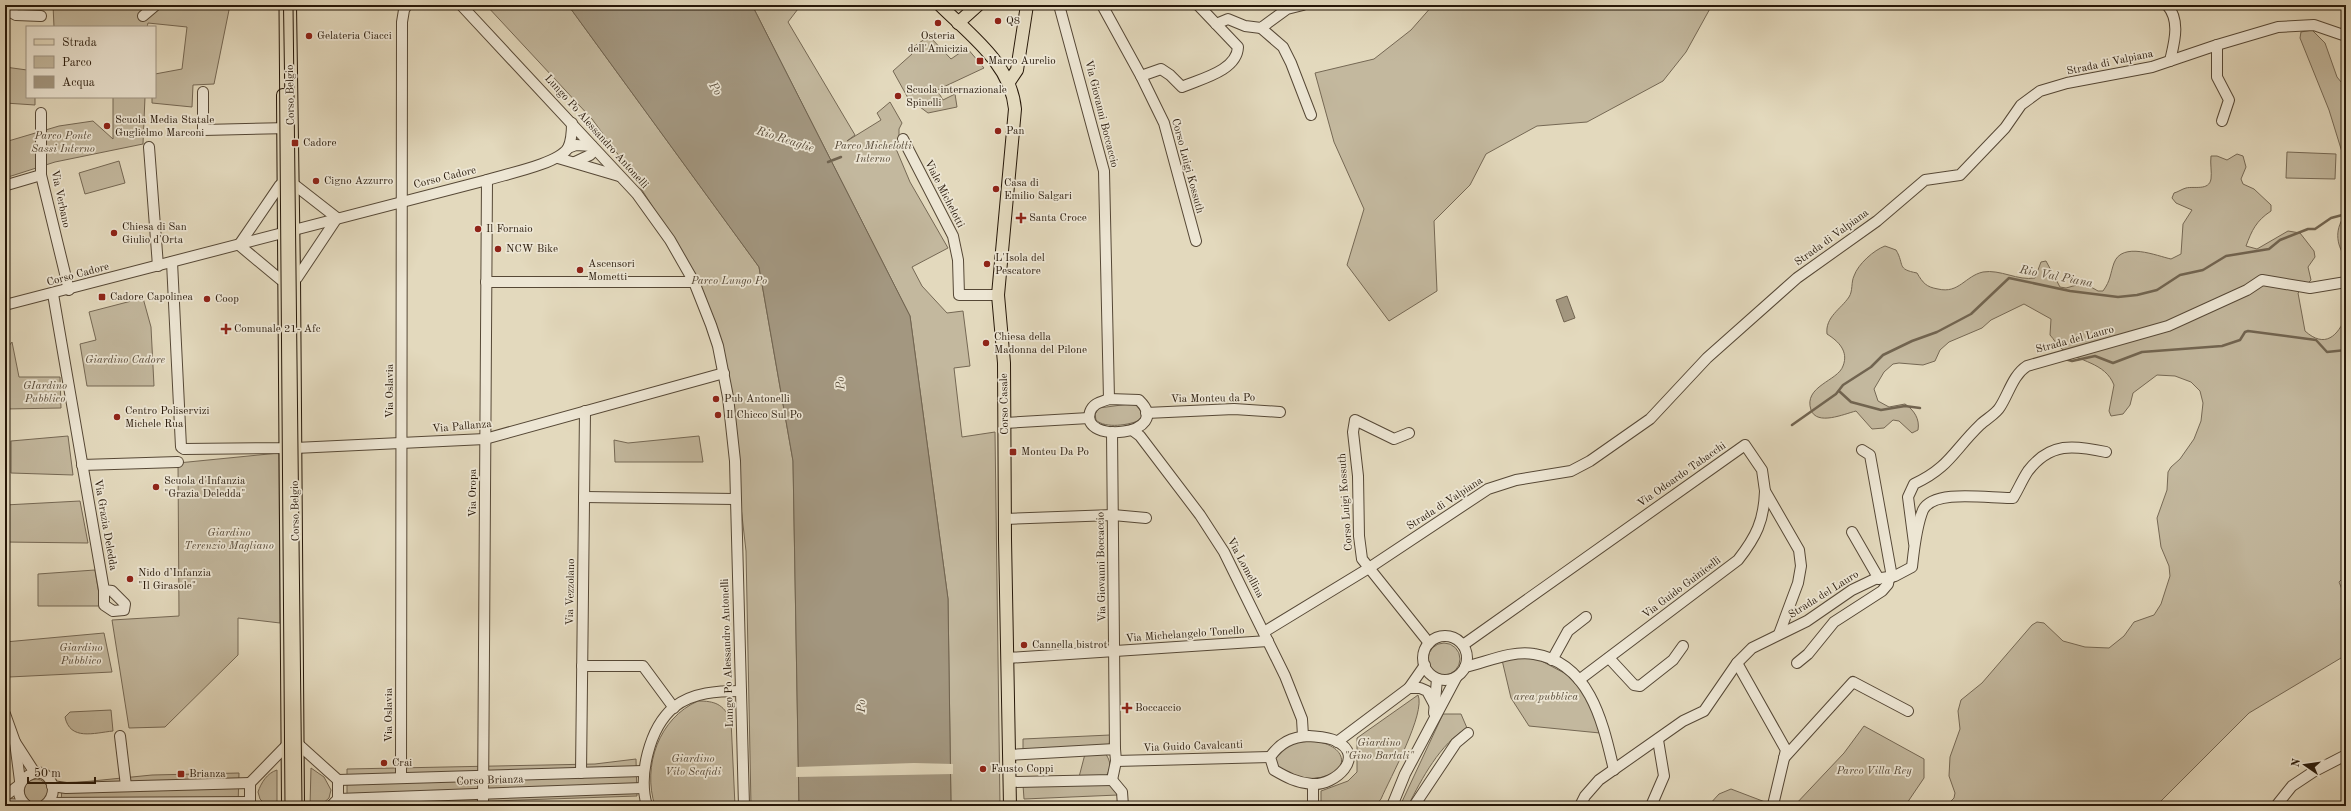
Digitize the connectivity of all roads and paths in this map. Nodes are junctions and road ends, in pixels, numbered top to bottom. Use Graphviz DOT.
graph roads {
  1 [pos="156,5"];
  2 [pos="282,5"];
  3 [pos="290,5"];
  4 [pos="407,5"];
  5 [pos="461,5"];
  6 [pos="941,5"];
  7 [pos="978,5"];
  8 [pos="1027,5"];
  9 [pos="1060,5"];
  10 [pos="1102,5"];
  11 [pos="1198,5"];
  12 [pos="1303,5"];
  13 [pos="2167,5"];
  14 [pos="5,9"];
  15 [pos="41,16"];
  16 [pos="143,16"];
  17 [pos="958,23"];
  18 [pos="1216,24"];
  19 [pos="1261,28"];
  20 [pos="2346,36"];
  21 [pos="2217,44"];
  22 [pos="2170,61"];
  23 [pos="1141,76"];
  24 [pos="1009,82"];
  25 [pos="203,92"];
  26 [pos="41,113"];
  27 [pos="1311,115"];
  28 [pos="2222,121"];
  29 [pos="572,123"];
  30 [pos="287,128"];
  31 [pos="903,138"];
  32 [pos="149,147"];
  33 [pos="568,148"];
  34 [pos="593,148"];
  35 [pos="558,158"];
  36 [pos="575,162"];
  37 [pos="41,175"];
  38 [pos="621,177"];
  39 [pos="487,180"];
  40 [pos="6,185"];
  41 [pos="288,185"];
  42 [pos="401,202"];
  43 [pos="337,218"];
  44 [pos="289,232"];
  45 [pos="1196,241"];
  46 [pos="239,245"];
  47 [pos="172,262"];
  48 [pos="158,266"];
  49 [pos="290,279"];
  50 [pos="486,282"];
  51 [pos="694,282"];
  52 [pos="2346,282"];
  53 [pos="69,290"];
  54 [pos="53,294"];
  55 [pos="998,295"];
  56 [pos="5,305"];
  57 [pos="724,373"];
  58 [pos="1109,399"];
  59 [pos="585,412"];
  60 [pos="1280,412"];
  61 [pos="1146,413"];
  62 [pos="1089,418"];
  63 [pos="1005,423"];
  64 [pos="1132,430"];
  65 [pos="1112,432"];
  66 [pos="1409,433"];
  67 [pos="486,439"];
  68 [pos="402,443"];
  69 [pos="290,447"];
  70 [pos="1862,450"];
  71 [pos="2106,452"];
  72 [pos="178,462"];
  73 [pos="82,465"];
  74 [pos="1765,491"];
  75 [pos="584,496"];
  76 [pos="735,499"];
  77 [pos="1113,515"];
  78 [pos="1146,518"];
  79 [pos="1005,519"];
  80 [pos="1852,532"];
  81 [pos="1915,547"];
  82 [pos="1369,568"];
  83 [pos="1887,578"];
  84 [pos="104,590"];
  85 [pos="1586,617"];
  86 [pos="1779,634"];
  87 [pos="1266,637"];
  88 [pos="1430,643"];
  89 [pos="1463,645"];
  90 [pos="1684,646"];
  91 [pos="1115,652"];
  92 [pos="1007,658"];
  93 [pos="1609,658"];
  94 [pos="1552,660"];
  95 [pos="1737,663"];
  96 [pos="1797,663"];
  97 [pos="1425,665"];
  98 [pos="582,666"];
  99 [pos="1466,667"];
  100 [pos="1434,677"];
  101 [pos="1456,678"];
  102 [pos="1579,680"];
  103 [pos="1411,686"];
  104 [pos="741,691"];
  105 [pos="1435,706"];
  106 [pos="674,708"];
  107 [pos="1908,711"];
  108 [pos="5,714"];
  109 [pos="1433,717"];
  110 [pos="1468,733"];
  111 [pos="120,736"];
  112 [pos="1303,736"];
  113 [pos="1658,740"];
  114 [pos="15,742"];
  115 [pos="1337,742"];
  116 [pos="293,744"];
  117 [pos="1115,749"];
  118 [pos="1009,755"];
  119 [pos="2346,755"];
  120 [pos="1270,757"];
  121 [pos="1784,758"];
  122 [pos="1116,761"];
  123 [pos="1614,770"];
  124 [pos="643,771"];
  125 [pos="35,772"];
  126 [pos="581,773"];
  127 [pos="483,776"];
  128 [pos="401,777"];
  129 [pos="338,780"];
  130 [pos="1112,780"];
  131 [pos="1010,782"];
  132 [pos="250,783"];
  133 [pos="19,784"];
  134 [pos="1313,784"];
  135 [pos="52,786"];
  136 [pos="126,786"];
  137 [pos="643,788"];
  138 [pos="483,794"];
  139 [pos="5,796"];
  140 [pos="335,802"];
  141 [pos="5,804"];
  142 [pos="251,804"];
  143 [pos="26,805"];
  144 [pos="47,805"];
  145 [pos="80,805"];
  146 [pos="1773,805"];
  147 [pos="288,806"];
  148 [pos="298,806"];
  149 [pos="483,806"];
  150 [pos="647,806"];
  151 [pos="744,806"];
  152 [pos="1010,806"];
  153 [pos="1123,806"];
  154 [pos="1313,806"];
  155 [pos="1392,806"];
  156 [pos="1414,806"];
  157 [pos="1580,806"];
  158 [pos="1651,806"];
  159 [pos="2276,806"];
  1 -- 16 [label="street"];
  2 -- 30 [label="main road, Corso Belgio"];
  3 -- 30 [label="main road, Corso Belgio"];
  4 -- 42 [label="street, Via Oslavia"];
  5 -- 29 [label="street, Lungo Po Alessandro Antonelli"];
  6 -- 17 [label="main road, Corso Casale"];
  7 -- 17 [label="main road"];
  8 -- 24 [label="main road"];
  9 -- 58 [label="street, Via Giovanni Boccaccio"];
  10 -- 23 [label="street, Corso Luigi Kossuth"];
  11 -- 18 [label="street"];
  12 -- 19 [label="street"];
  13 -- 22 [label="street"];
  14 -- 15 [label="street"];
  17 -- 24 [label="main road, Corso Casale"];
  18 -- 19 [label="street"];
  18 -- 23 [label="street"];
  19 -- 27 [label="street"];
  20 -- 21 [label="street, Strada di Valpiana"];
  21 -- 22 [label="street, Strada di Valpiana"];
  21 -- 28 [label="street"];
  22 -- 82 [label="street, Strada di Valpiana"];
  23 -- 45 [label="street, Corso Luigi Kossuth"];
  24 -- 55 [label="main road, Corso Casale"];
  25 -- 30 [label="street"];
  26 -- 37 [label="street, Via Verbano"];
  29 -- 33 [label="street"];
  29 -- 34 [label="street, Lungo Po Alessandro Antonelli"];
  30 -- 41 [label="main road, Corso Belgio"];
  31 -- 55 [label="street, Viale Michelotti"];
  32 -- 48 [label="street"];
  33 -- 34 [label="street"];
  33 -- 35 [label="street, Corso Cadore"];
  34 -- 36 [label="street"];
  34 -- 38 [label="street, Lungo Po Alessandro Antonelli"];
  35 -- 36 [label="street"];
  35 -- 39 [label="street, Corso Cadore"];
  36 -- 38 [label="street"];
  37 -- 40 [label="street"];
  37 -- 53 [label="street, Via Verbano"];
  38 -- 51 [label="street, Lungo Po Alessandro Antonelli"];
  39 -- 42 [label="street, Corso Cadore"];
  39 -- 50 [label="street, Via Oropa"];
  41 -- 43 [label="street"];
  41 -- 44 [label="main road, Corso Belgio"];
  41 -- 46 [label="street"];
  42 -- 43 [label="street, Corso Cadore"];
  42 -- 68 [label="street, Via Oslavia"];
  43 -- 44 [label="street, Corso Cadore"];
  43 -- 49 [label="street"];
  44 -- 46 [label="street, Corso Cadore"];
  44 -- 49 [label="main road, Corso Belgio"];
  46 -- 47 [label="street, Corso Cadore"];
  46 -- 49 [label="street"];
  47 -- 48 [label="street, Corso Cadore"];
  47 -- 69 [label="street, Via Pallanza"];
  48 -- 53 [label="street, Corso Cadore"];
  49 -- 69 [label="main road, Corso Belgio"];
  50 -- 51 [label="street"];
  50 -- 67 [label="street, Via Oropa"];
  51 -- 57 [label="street, Lungo Po Alessandro Antonelli"];
  52 -- 81 [label="street, Strada del Lauro"];
  53 -- 54 [label="street, Corso Cadore"];
  54 -- 56 [label="street, Corso Cadore"];
  54 -- 73 [label="street, Via Grazia Deledda"];
  55 -- 63 [label="main road, Corso Casale"];
  57 -- 59 [label="street, Via Pallanza"];
  57 -- 76 [label="street, Lungo Po Alessandro Antonelli"];
  58 -- 61 [label="street"];
  58 -- 62 [label="street"];
  59 -- 67 [label="street, Via Pallanza"];
  59 -- 75 [label="street, Via Vezzolano"];
  60 -- 61 [label="street, Via Monteu da Po"];
  61 -- 64 [label="street"];
  62 -- 63 [label="street"];
  62 -- 65 [label="street"];
  63 -- 79 [label="main road, Corso Casale"];
  64 -- 65 [label="street"];
  64 -- 87 [label="street, Via Lomellina"];
  65 -- 77 [label="street, Via Giovanni Boccaccio"];
  66 -- 82 [label="street, Corso Luigi Kossuth"];
  67 -- 68 [label="street, Via Pallanza"];
  67 -- 127 [label="street, Via Oropa"];
  68 -- 69 [label="street, Via Pallanza"];
  68 -- 128 [label="street, Via Oslavia"];
  69 -- 116 [label="main road, Corso Belgio"];
  70 -- 83 [label="street"];
  71 -- 81 [label="street, Strada del Lauro"];
  72 -- 73 [label="street, Via Grazia Deledda"];
  73 -- 84 [label="street, Via Grazia Deledda"];
  74 -- 86 [label="street, Via Odoardo Tabacchi"];
  74 -- 89 [label="street, Via Odoardo Tabacchi"];
  74 -- 93 [label="street, Via Guido Guinicelli"];
  75 -- 76 [label="street"];
  75 -- 98 [label="street, Via Vezzolano"];
  76 -- 104 [label="street, Lungo Po Alessandro Antonelli"];
  77 -- 78 [label="street"];
  77 -- 79 [label="street"];
  77 -- 91 [label="street, Via Giovanni Boccaccio"];
  79 -- 92 [label="main road, Corso Casale"];
  80 -- 83 [label="street, Strada del Lauro"];
  81 -- 83 [label="street, Strada del Lauro"];
  82 -- 87 [label="street, Via Michelangelo Tonello"];
  82 -- 88 [label="street, Corso Luigi Kossuth"];
  83 -- 86 [label="street, Strada del Lauro"];
  83 -- 96 [label="street, Strada del Lauro"];
  85 -- 94 [label="street"];
  86 -- 95 [label="street, Strada del Lauro"];
  87 -- 91 [label="street, Via Michelangelo Tonello"];
  87 -- 112 [label="street, Via Lomellina"];
  88 -- 89 [label="street"];
  88 -- 97 [label="street"];
  89 -- 99 [label="street"];
  90 -- 93 [label="street"];
  91 -- 92 [label="street, Via Michelangelo Tonello"];
  91 -- 117 [label="street, Via Giovanni Boccaccio"];
  92 -- 118 [label="main road, Corso Casale"];
  93 -- 102 [label="street, Via Guido Guinicelli"];
  94 -- 99 [label="street"];
  94 -- 102 [label="street"];
  95 -- 113 [label="street, Strada del Lauro"];
  95 -- 121 [label="street"];
  97 -- 100 [label="street"];
  97 -- 103 [label="street"];
  98 -- 106 [label="street"];
  98 -- 126 [label="street, Via Vezzolano"];
  99 -- 101 [label="street"];
  100 -- 101 [label="street"];
  100 -- 103 [label="street"];
  100 -- 105 [label="street"];
  101 -- 109 [label="street"];
  102 -- 123 [label="street"];
  103 -- 105 [label="street"];
  103 -- 115 [label="street"];
  104 -- 106 [label="street"];
  104 -- 151 [label="street, Lungo Po Alessandro Antonelli"];
  105 -- 109 [label="street"];
  106 -- 124 [label="street"];
  107 -- 121 [label="street"];
  108 -- 114 [label="street"];
  109 -- 155 [label="street"];
  110 -- 156 [label="street"];
  111 -- 136 [label="street"];
  112 -- 115 [label="street"];
  112 -- 120 [label="street"];
  113 -- 123 [label="street, Strada del Lauro"];
  113 -- 158 [label="street"];
  114 -- 125 [label="street"];
  114 -- 133 [label="street"];
  115 -- 134 [label="street"];
  116 -- 129 [label="street"];
  116 -- 132 [label="street"];
  116 -- 147 [label="main road, Corso Belgio"];
  116 -- 148 [label="main road, Corso Belgio"];
  117 -- 118 [label="street"];
  117 -- 122 [label="street, Via Giovanni Boccaccio"];
  118 -- 131 [label="main road, Corso Casale"];
  119 -- 159 [label="street"];
  120 -- 122 [label="street, Via Guido Cavalcanti"];
  120 -- 134 [label="street"];
  121 -- 146 [label="street"];
  122 -- 130 [label="street, Via Giovanni Boccaccio"];
  123 -- 157 [label="street, Strada del Lauro"];
  124 -- 126 [label="street, Corso Brianza"];
  124 -- 137 [label="street"];
  125 -- 133 [label="street"];
  125 -- 135 [label="street"];
  126 -- 127 [label="street, Corso Brianza"];
  127 -- 128 [label="street, Corso Brianza"];
  127 -- 138 [label="street, Via Oropa"];
  128 -- 129 [label="street, Corso Brianza"];
  129 -- 140 [label="street"];
  130 -- 131 [label="street"];
  130 -- 153 [label="street"];
  131 -- 152 [label="main road, Corso Casale"];
  132 -- 136 [label="street"];
  132 -- 142 [label="street"];
  133 -- 139 [label="street"];
  133 -- 143 [label="street"];
  134 -- 154 [label="street"];
  135 -- 136 [label="street"];
  135 -- 144 [label="street"];
  137 -- 138 [label="street, Corso Brianza"];
  137 -- 150 [label="street"];
  138 -- 140 [label="street, Corso Brianza"];
  138 -- 149 [label="street, Via Oropa"];
  141 -- 143 [label="street"];
  142 -- 145 [label="street"];
  144 -- 145 [label="street"];
}
